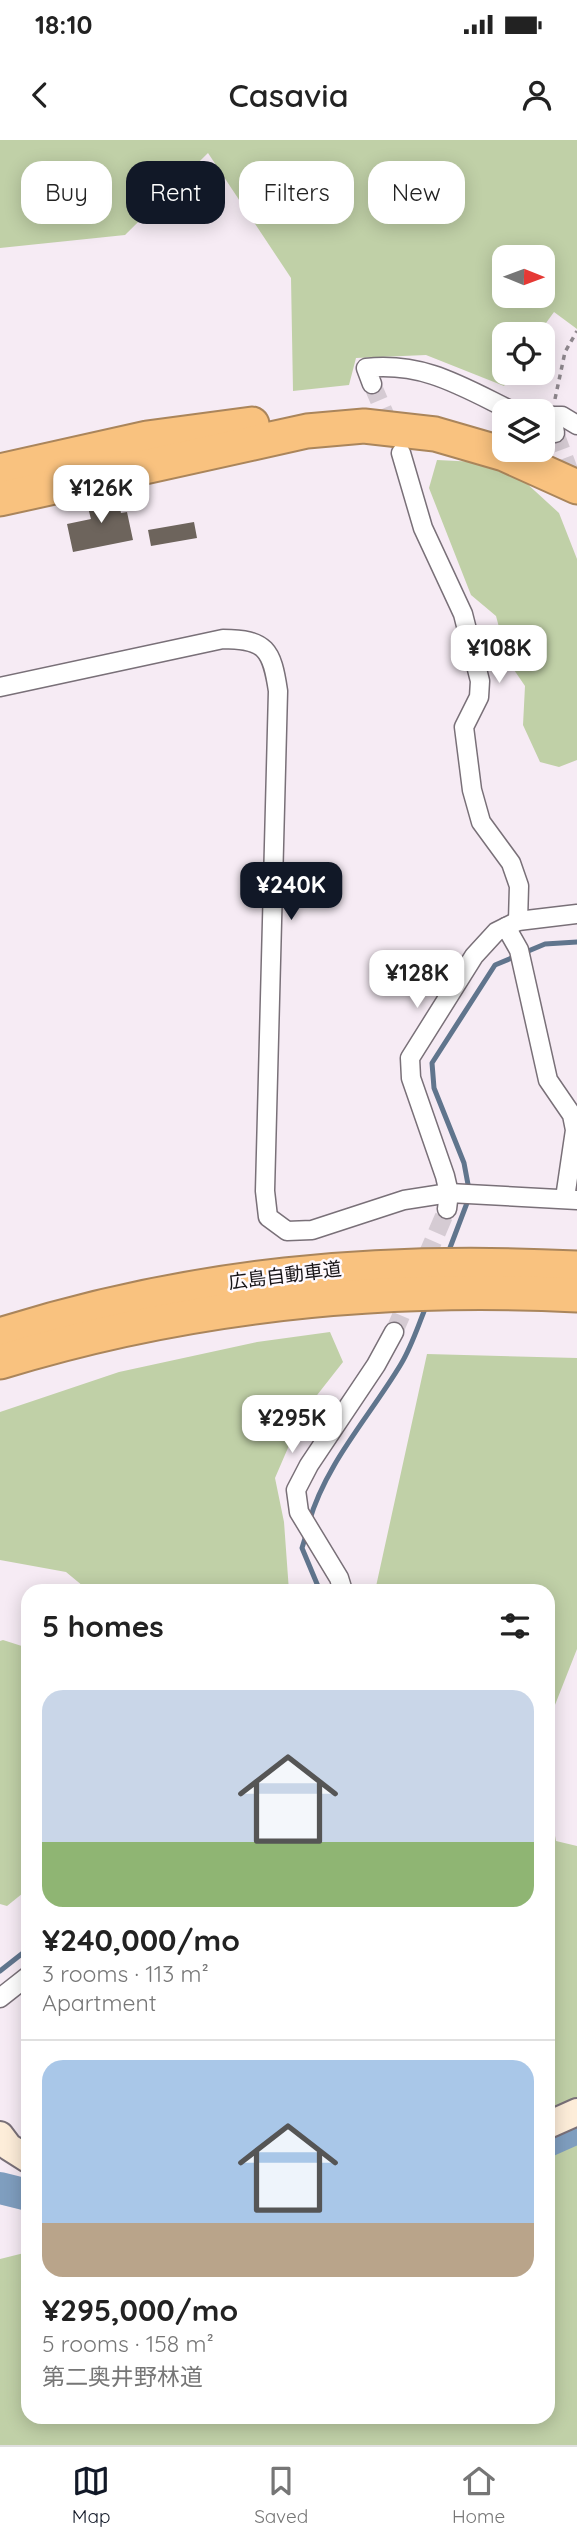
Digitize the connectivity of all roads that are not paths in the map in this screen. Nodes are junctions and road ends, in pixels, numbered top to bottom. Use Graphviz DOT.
graph roads {
  1 [pos="372,384"];
  2 [pos="492,401"];
  3 [pos="555,421"];
  4 [pos="577,425"];
  5 [pos="492,435"];
  6 [pos="555,442"];
  7 [pos="401,453"];
  8 [pos="577,470"];
  9 [pos="0,471"];
  10 [pos="577,487"];
  11 [pos="0,499"];
  12 [pos="0,687"];
  13 [pos="577,914"];
  14 [pos="512,924"];
  15 [pos="571,1199"];
  16 [pos="448,1201"];
  17 [pos="577,1253"];
  18 [pos="406,1264"];
  19 [pos="577,1268"];
  20 [pos="577,1295"];
  21 [pos="394,1332"];
  22 [pos="0,1335"];
  23 [pos="0,1363"];
  24 [pos="341,1584"];
  25 [pos="21,1982"];
  26 [pos="0,1998"];
  27 [pos="577,2112"];
  28 [pos="555,2122"];
  29 [pos="0,2135"];
  30 [pos="21,2155"];
  1 -- 2 [label="street"];
  3 -- 4 [label="street"];
  5 -- 9 [label="highway"];
  6 -- 8 [label="highway"];
  7 -- 14 [label="street"];
  10 -- 11 [label="highway"];
  12 -- 16 [label="street"];
  13 -- 14 [label="street"];
  14 -- 15 [label="street"];
  14 -- 16 [label="street"];
  15 -- 16 [label="street"];
  17 -- 18 [label="highway"];
  18 -- 19 [label="highway, 広島自動車道"];
  18 -- 22 [label="highway, 広島自動車道"];
  20 -- 23 [label="highway, 広島自動車道"];
  21 -- 24 [label="street"];
  25 -- 26 [label="street"];
  27 -- 28 [label="street"];
  29 -- 30 [label="street"];
}
